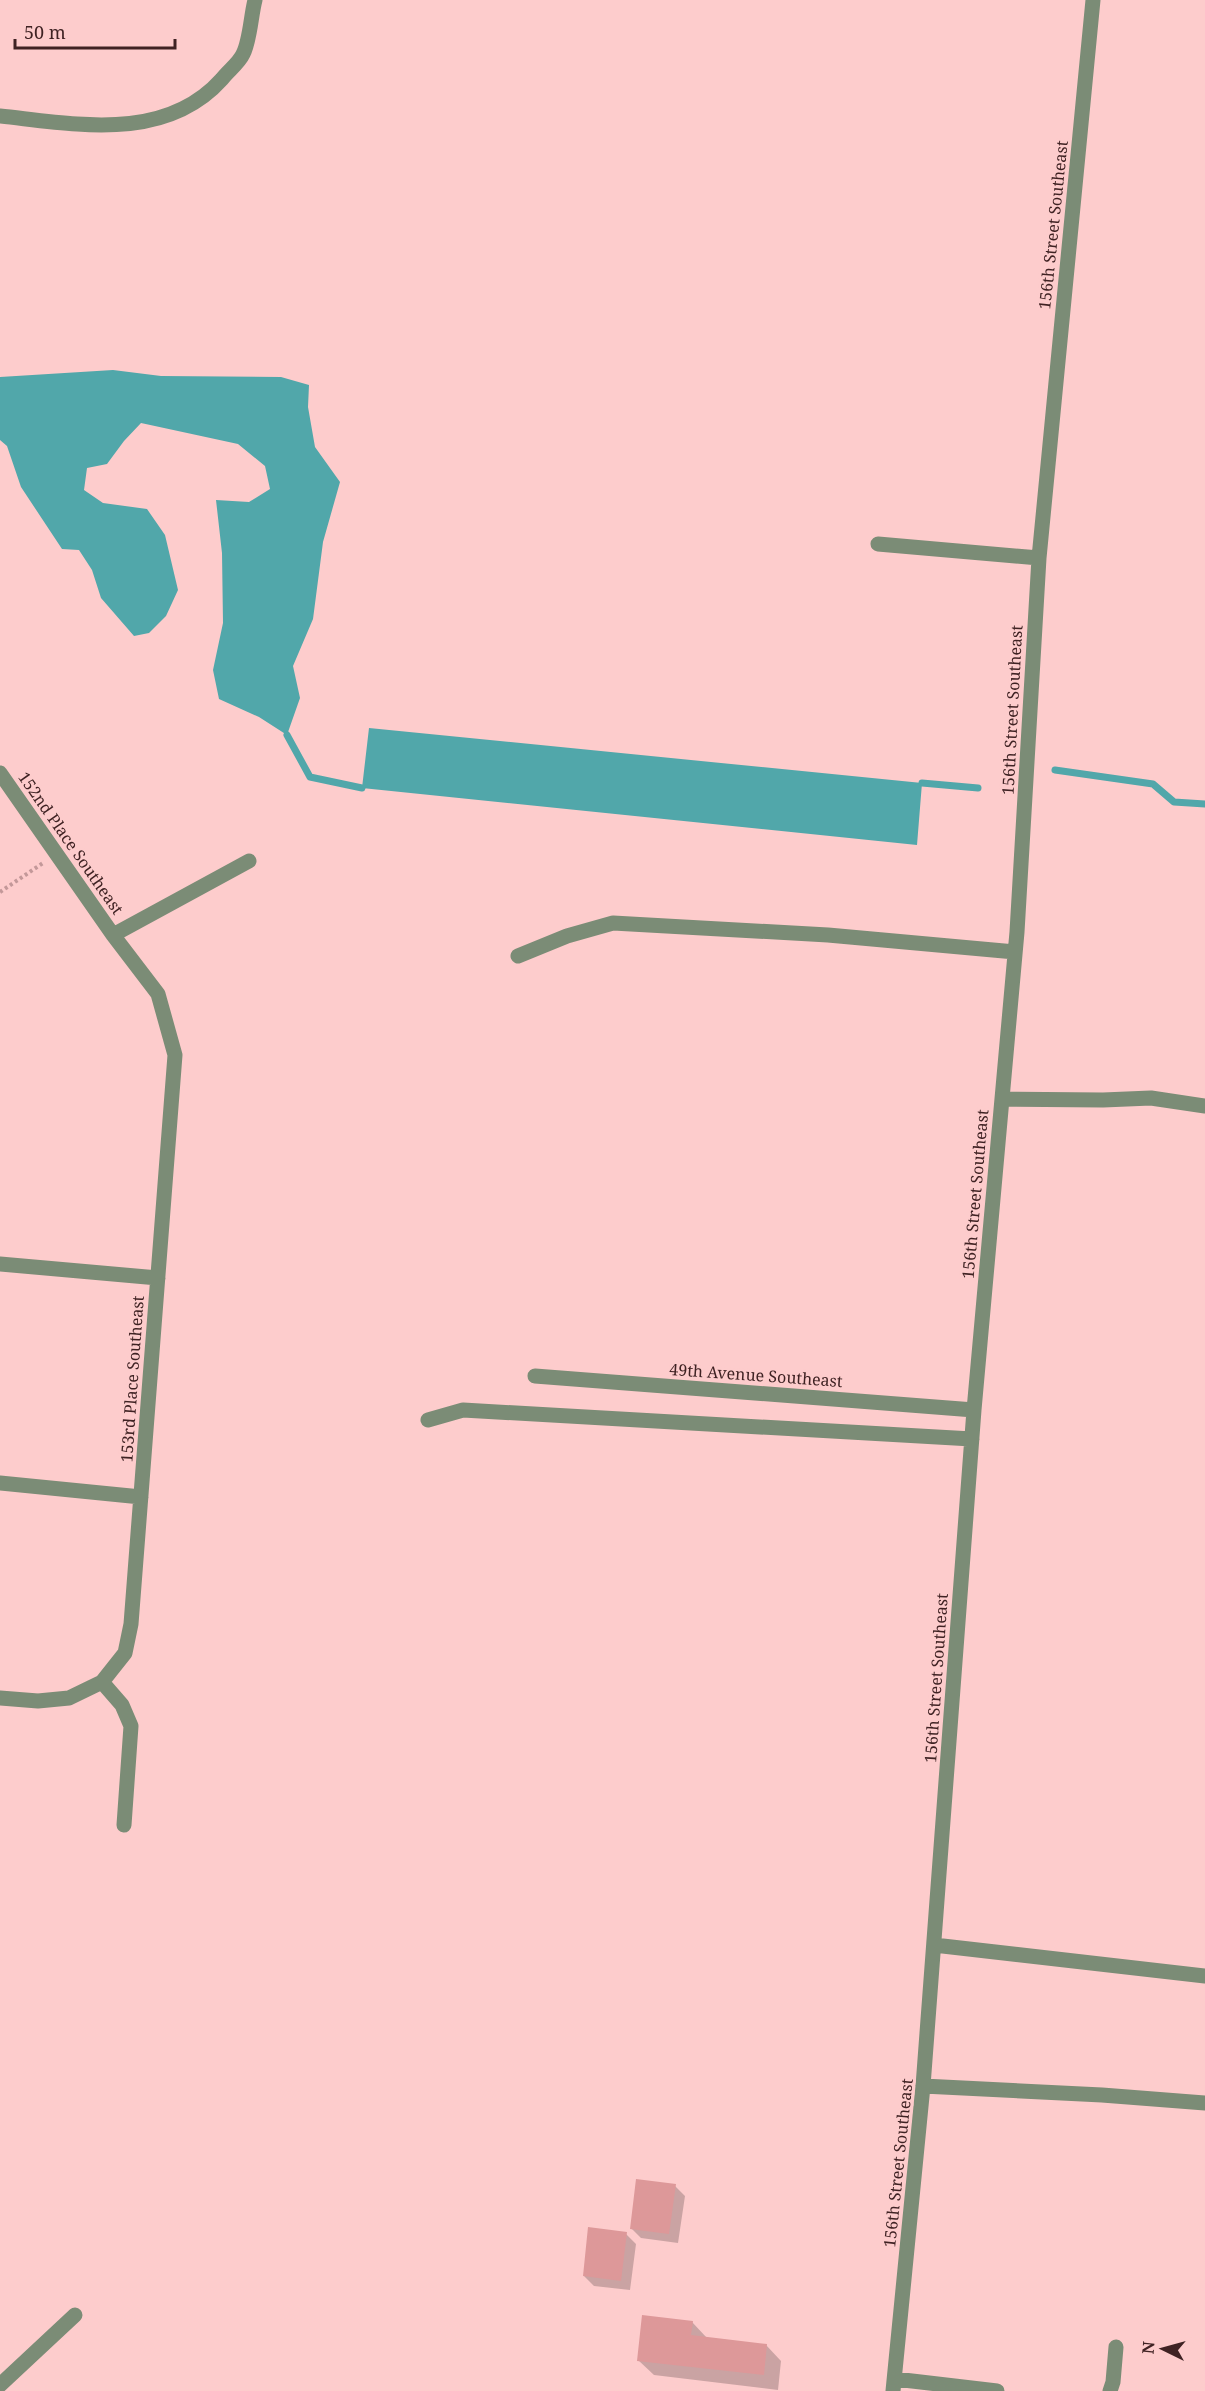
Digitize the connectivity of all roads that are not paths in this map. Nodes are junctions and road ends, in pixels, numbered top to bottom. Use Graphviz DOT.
graph roads {
  1 [pos="255,0"];
  2 [pos="1093,0"];
  3 [pos="0,116"];
  4 [pos="878,544"];
  5 [pos="1039,558"];
  6 [pos="0,773"];
  7 [pos="249,861"];
  8 [pos="112,935"];
  9 [pos="1015,952"];
  10 [pos="518,956"];
  11 [pos="1002,1100"];
  12 [pos="1205,1106"];
  13 [pos="0,1264"];
  14 [pos="158,1278"];
  15 [pos="535,1376"];
  16 [pos="974,1410"];
  17 [pos="428,1420"];
  18 [pos="972,1439"];
  19 [pos="0,1484"];
  20 [pos="141,1497"];
  21 [pos="102,1682"];
  22 [pos="0,1698"];
  23 [pos="124,1825"];
  24 [pos="934,1945"];
  25 [pos="1205,1976"];
  26 [pos="923,2086"];
  27 [pos="1205,2103"];
  28 [pos="75,2316"];
  29 [pos="1116,2347"];
  30 [pos="0,2385"];
  31 [pos="894,2385"];
  32 [pos="997,2391"];
  33 [pos="1110,2391"];
  1 -- 3 [label="street"];
  2 -- 5 [label="street, 156th Street Southeast"];
  4 -- 5 [label="street"];
  5 -- 9 [label="street, 156th Street Southeast"];
  6 -- 8 [label="street, 152nd Place Southeast"];
  7 -- 8 [label="street"];
  8 -- 14 [label="street, 153rd Place Southeast"];
  9 -- 10 [label="street"];
  9 -- 11 [label="street, 156th Street Southeast"];
  11 -- 12 [label="street"];
  11 -- 16 [label="street, 156th Street Southeast"];
  13 -- 14 [label="street"];
  14 -- 20 [label="street, 153rd Place Southeast"];
  15 -- 16 [label="street, 49th Avenue Southeast"];
  16 -- 18 [label="street, 156th Street Southeast"];
  17 -- 18 [label="street"];
  18 -- 24 [label="street, 156th Street Southeast"];
  19 -- 20 [label="street"];
  20 -- 21 [label="street, 153rd Place Southeast"];
  21 -- 22 [label="street"];
  21 -- 23 [label="street"];
  24 -- 25 [label="street"];
  24 -- 26 [label="street, 156th Street Southeast"];
  26 -- 27 [label="street"];
  26 -- 31 [label="street, 156th Street Southeast"];
  28 -- 30 [label="street"];
  29 -- 33 [label="street"];
  31 -- 32 [label="street"];
}
